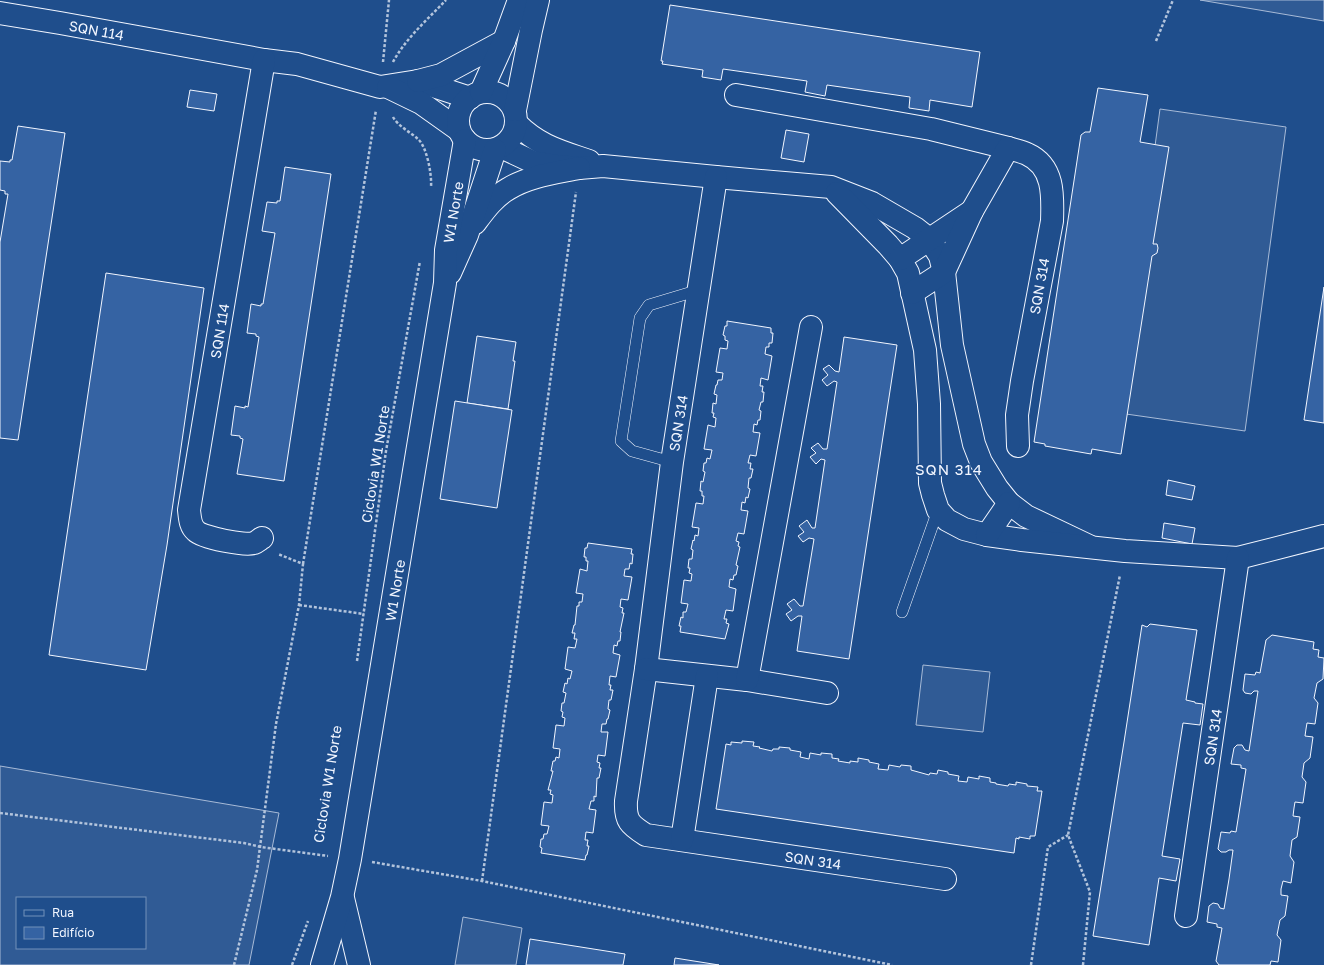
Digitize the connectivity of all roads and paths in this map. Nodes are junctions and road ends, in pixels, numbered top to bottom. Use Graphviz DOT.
graph roads {
  1 [pos="389,0"];
  2 [pos="446,0"];
  3 [pos="519,0"];
  4 [pos="538,0"];
  5 [pos="1173,0"];
  6 [pos="0,13"];
  7 [pos="504,41"];
  8 [pos="1156,41"];
  9 [pos="264,60"];
  10 [pos="418,82"];
  11 [pos="384,86"];
  12 [pos="475,95"];
  13 [pos="736,95"];
  14 [pos="516,117"];
  15 [pos="462,135"];
  16 [pos="498,148"];
  17 [pos="1008,148"];
  18 [pos="603,166"];
  19 [pos="579,168"];
  20 [pos="716,177"];
  21 [pos="830,187"];
  22 [pos="430,192"];
  23 [pos="972,212"];
  24 [pos="466,235"];
  25 [pos="929,239"];
  26 [pos="900,259"];
  27 [pos="421,260"];
  28 [pos="944,272"];
  29 [pos="445,283"];
  30 [pos="699,290"];
  31 [pos="912,293"];
  32 [pos="811,327"];
  33 [pos="952,345"];
  34 [pos="925,350"];
  35 [pos="1018,446"];
  36 [pos="672,462"];
  37 [pos="1009,504"];
  38 [pos="938,510"];
  39 [pos="987,535"];
  40 [pos="1324,536"];
  41 [pos="258,541"];
  42 [pos="1090,546"];
  43 [pos="1125,551"];
  44 [pos="1238,558"];
  45 [pos="303,564"];
  46 [pos="299,605"];
  47 [pos="902,612"];
  48 [pos="364,614"];
  49 [pos="390,617"];
  50 [pos="356,667"];
  51 [pos="646,669"];
  52 [pos="707,676"];
  53 [pos="747,680"];
  54 [pos="827,693"];
  55 [pos="0,813"];
  56 [pos="1068,835"];
  57 [pos="682,840"];
  58 [pos="261,847"];
  59 [pos="328,849"];
  60 [pos="327,856"];
  61 [pos="350,858"];
  62 [pos="326,863"];
  63 [pos="945,879"];
  64 [pos="482,881"];
  65 [pos="342,897"];
  66 [pos="1186,916"];
  67 [pos="309,920"];
  68 [pos="234,965"];
  69 [pos="292,965"];
  70 [pos="322,965"];
  71 [pos="359,965"];
  72 [pos="892,965"];
  73 [pos="1031,965"];
  74 [pos="1083,965"];
  1 -- 11 [label="path"];
  2 -- 11 [label="path"];
  3 -- 7 [label="street"];
  4 -- 14 [label="street"];
  5 -- 8 [label="path"];
  6 -- 9 [label="street, SQN 114"];
  7 -- 10 [label="street"];
  7 -- 12 [label="street"];
  9 -- 11 [label="street, SQN 114"];
  9 -- 41 [label="street, SQN 114"];
  10 -- 11 [label="street, SQN 114"];
  10 -- 12 [label="street, SQN 114"];
  11 -- 15 [label="street, SQN 114"];
  11 -- 22 [label="path"];
  11 -- 45 [label="path"];
  12 -- 14 [label="street"];
  12 -- 15 [label="street"];
  13 -- 17 [label="street, SQN 314"];
  14 -- 16 [label="street"];
  14 -- 18 [label="street"];
  15 -- 16 [label="street"];
  15 -- 29 [label="street, W1 Norte"];
  16 -- 19 [label="street"];
  16 -- 24 [label="street, W1 Norte"];
  17 -- 23 [label="street"];
  17 -- 35 [label="street, SQN 314"];
  18 -- 19 [label="street"];
  18 -- 20 [label="street"];
  19 -- 24 [label="street"];
  19 -- 64 [label="path"];
  20 -- 21 [label="street"];
  20 -- 30 [label="street, SQN 314"];
  21 -- 25 [label="street"];
  21 -- 26 [label="street"];
  23 -- 25 [label="street"];
  23 -- 28 [label="street"];
  24 -- 29 [label="street, W1 Norte"];
  25 -- 26 [label="street"];
  25 -- 28 [label="street"];
  26 -- 31 [label="street"];
  27 -- 48 [label="path, Ciclovia W1 Norte"];
  28 -- 31 [label="street"];
  28 -- 33 [label="street"];
  29 -- 49 [label="street, W1 Norte"];
  30 -- 36 [label="street, SQN 314"];
  30 -- 36 [label="lane"];
  31 -- 34 [label="street"];
  32 -- 53 [label="street"];
  33 -- 34 [label="street"];
  33 -- 37 [label="street"];
  34 -- 38 [label="street"];
  36 -- 51 [label="street, SQN 314"];
  37 -- 39 [label="street"];
  37 -- 42 [label="street"];
  38 -- 39 [label="street"];
  38 -- 47 [label="lane"];
  39 -- 42 [label="street"];
  40 -- 44 [label="street"];
  41 -- 45 [label="path"];
  42 -- 43 [label="street"];
  43 -- 44 [label="street"];
  43 -- 56 [label="path"];
  44 -- 66 [label="street, SQN 314"];
  45 -- 46 [label="path"];
  46 -- 48 [label="path"];
  46 -- 58 [label="path"];
  48 -- 49 [label="path"];
  48 -- 50 [label="path, Ciclovia W1 Norte"];
  49 -- 61 [label="street, W1 Norte"];
  51 -- 52 [label="street"];
  51 -- 57 [label="street, SQN 314"];
  52 -- 53 [label="street"];
  52 -- 57 [label="street"];
  53 -- 54 [label="street"];
  55 -- 58 [label="path"];
  56 -- 73 [label="path"];
  56 -- 74 [label="path"];
  57 -- 63 [label="street, SQN 314"];
  58 -- 60 [label="path"];
  58 -- 68 [label="path"];
  59 -- 60 [label="path, Ciclovia W1 Norte"];
  60 -- 61 [label="path"];
  60 -- 62 [label="path, Ciclovia W1 Norte"];
  61 -- 64 [label="path"];
  61 -- 65 [label="street, W1 Norte"];
  64 -- 72 [label="path"];
  65 -- 70 [label="street, W1 Norte"];
  65 -- 71 [label="street, W1 Norte"];
  67 -- 69 [label="path"];
}
